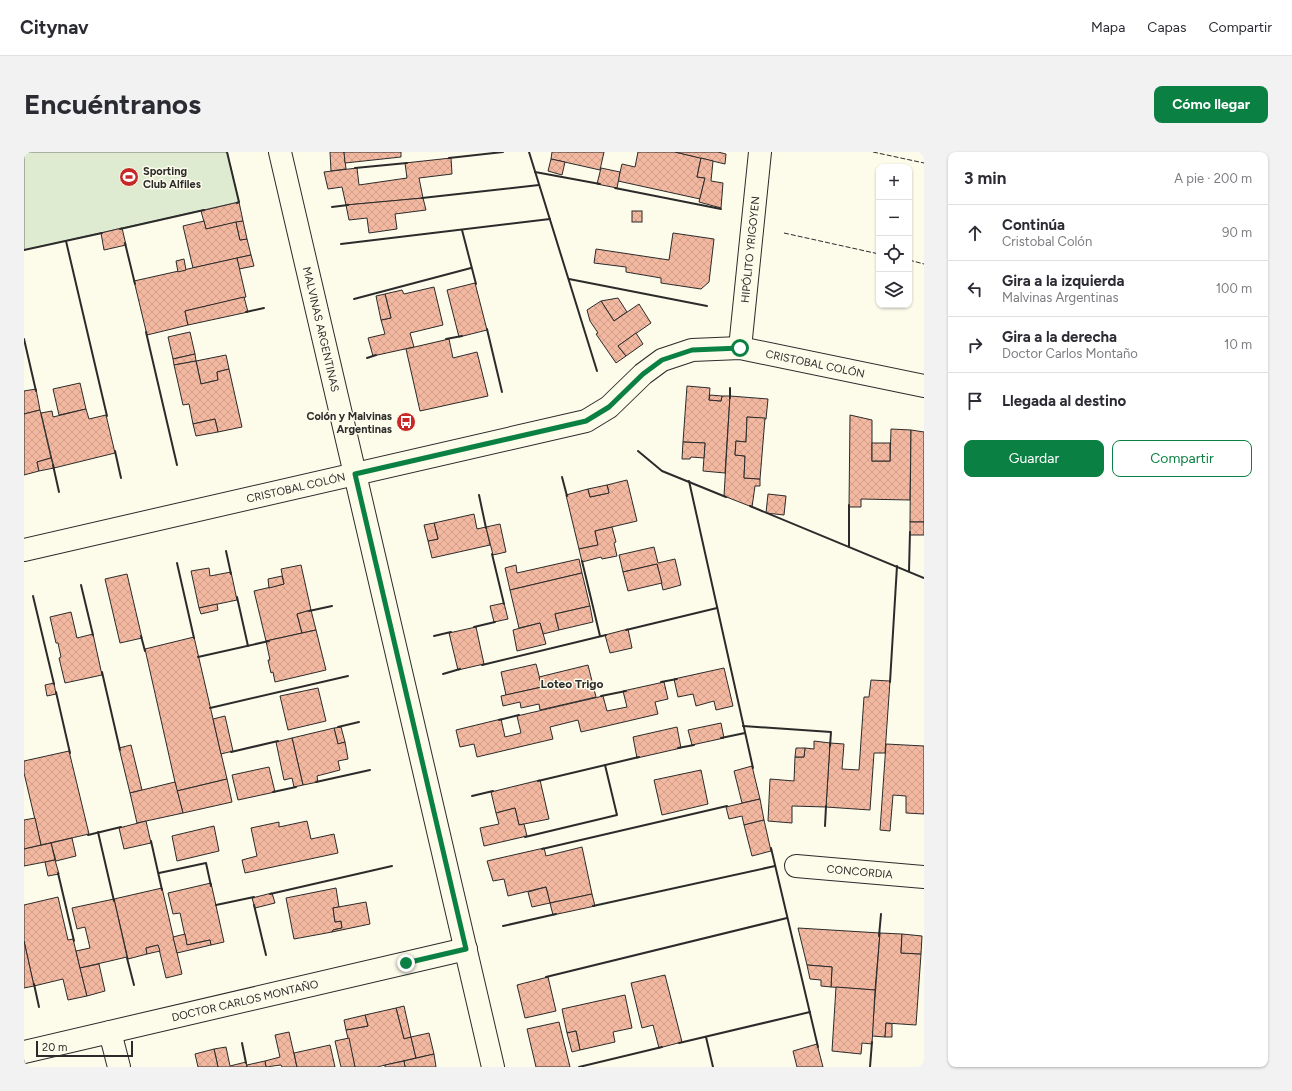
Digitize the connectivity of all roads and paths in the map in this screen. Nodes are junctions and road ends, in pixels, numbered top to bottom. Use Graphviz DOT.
graph roads {
  1 [pos="280,152"];
  2 [pos="760,152"];
  3 [pos="740,348"];
  4 [pos="924,386"];
  5 [pos="355,474"];
  6 [pos="24,550"];
  7 [pos="796,866"];
  8 [pos="924,876"];
  9 [pos="466,949"];
  10 [pos="110,1032"];
  11 [pos="24,1052"];
  12 [pos="119,1067"];
  13 [pos="493,1067"];
  1 -- 5 [label="street, MALVINAS ARGENTINAS"];
  2 -- 3 [label="street, HIPÓLITO YRIGOYEN"];
  3 -- 4 [label="street, CRISTOBAL COLÓN"];
  3 -- 5 [label="street, CRISTOBAL COLÓN"];
  5 -- 6 [label="street, CRISTOBAL COLÓN"];
  5 -- 9 [label="street, MALVINAS ARGENTINAS"];
  7 -- 8 [label="street, CONCORDIA"];
  9 -- 10 [label="street, DOCTOR CARLOS MONTAÑO"];
  9 -- 13 [label="street, MALVINAS ARGENTINAS"];
  10 -- 11 [label="street, DOCTOR CARLOS MONTAÑO"];
  10 -- 12 [label="street"];
}
